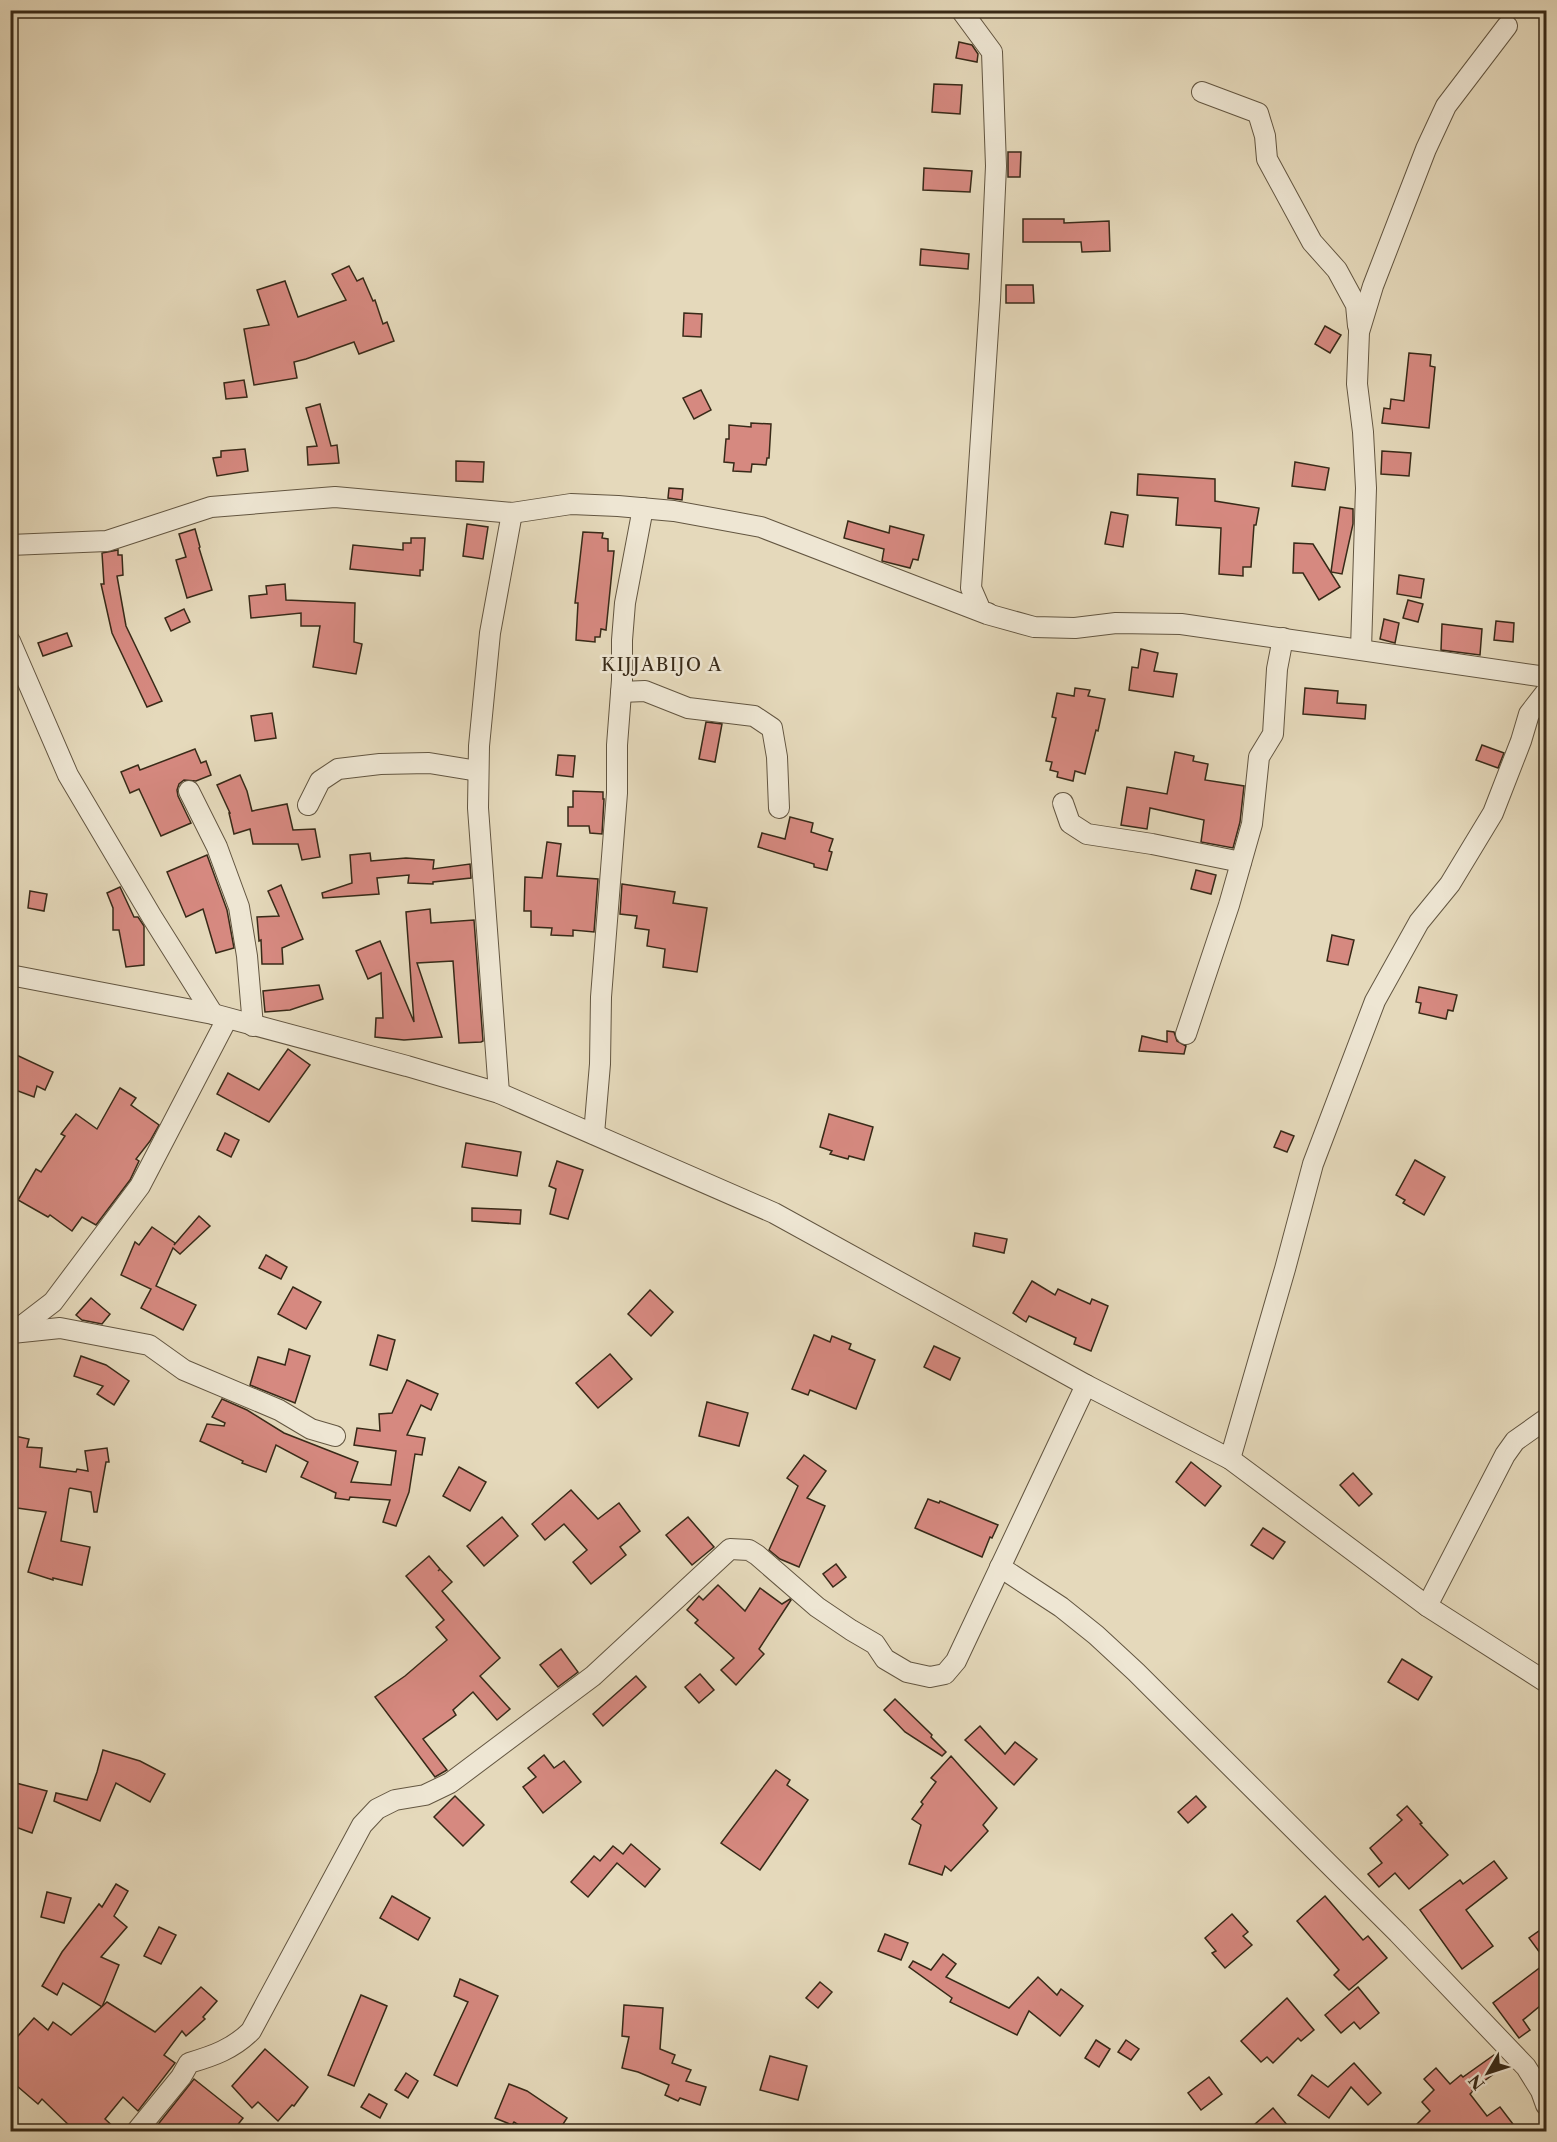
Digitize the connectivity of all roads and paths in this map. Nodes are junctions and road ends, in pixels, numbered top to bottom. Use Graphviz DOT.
graph roads {
  1 [pos="961,10"];
  2 [pos="1507,26"];
  3 [pos="1202,92"];
  4 [pos="1359,332"];
  5 [pos="643,508"];
  6 [pos="512,513"];
  7 [pos="10,545"];
  8 [pos="1034,627"];
  9 [pos="1283,638"];
  10 [pos="10,641"];
  11 [pos="1360,649"];
  12 [pos="1546,677"];
  13 [pos="621,692"];
  14 [pos="1546,692"];
  15 [pos="478,771"];
  16 [pos="189,791"];
  17 [pos="1063,803"];
  18 [pos="308,805"];
  19 [pos="779,808"];
  20 [pos="1241,862"];
  21 [pos="10,975"];
  22 [pos="220,1016"];
  23 [pos="253,1026"];
  24 [pos="1186,1034"];
  25 [pos="499,1093"];
  26 [pos="594,1134"];
  27 [pos="11,1334"];
  28 [pos="1086,1385"];
  29 [pos="1546,1419"];
  30 [pos="335,1436"];
  31 [pos="1230,1459"];
  32 [pos="1000,1567"];
  33 [pos="1427,1606"];
  34 [pos="1546,1682"];
  35 [pos="1546,2105"];
  36 [pos="136,2132"];
  1 -- 8 [label="street"];
  2 -- 4 [label="street"];
  3 -- 4 [label="street"];
  4 -- 11 [label="street"];
  5 -- 6 [label="street"];
  5 -- 8 [label="street"];
  5 -- 13 [label="street"];
  6 -- 7 [label="street"];
  6 -- 15 [label="street"];
  8 -- 9 [label="street"];
  9 -- 11 [label="street"];
  9 -- 20 [label="street"];
  10 -- 22 [label="street"];
  11 -- 12 [label="street"];
  13 -- 19 [label="street"];
  13 -- 26 [label="street"];
  14 -- 31 [label="street"];
  15 -- 18 [label="street"];
  15 -- 25 [label="street"];
  16 -- 23 [label="street"];
  17 -- 20 [label="street"];
  20 -- 24 [label="street"];
  21 -- 22 [label="street"];
  22 -- 23 [label="street"];
  22 -- 27 [label="street"];
  23 -- 25 [label="street"];
  25 -- 26 [label="street"];
  26 -- 28 [label="street"];
  27 -- 30 [label="street"];
  28 -- 31 [label="street"];
  28 -- 32 [label="street"];
  29 -- 33 [label="street"];
  31 -- 33 [label="street"];
  32 -- 35 [label="street"];
  32 -- 36 [label="street"];
  33 -- 34 [label="street"];
}
